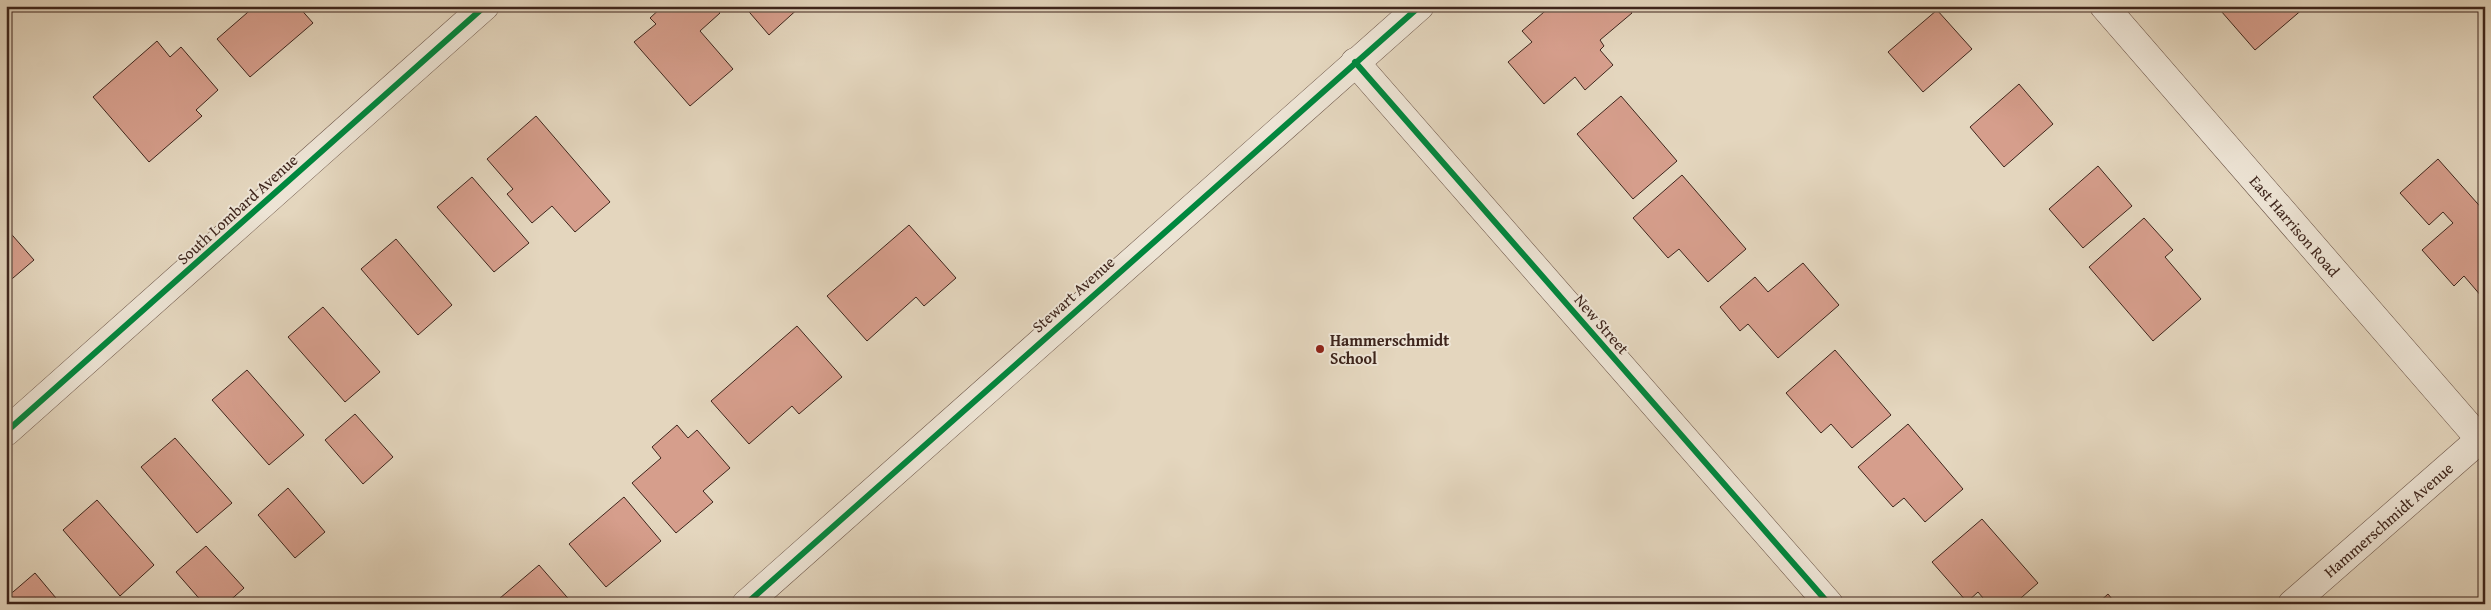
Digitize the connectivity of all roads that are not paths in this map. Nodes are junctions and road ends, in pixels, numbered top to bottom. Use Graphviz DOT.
graph roads {
  1 [pos="485,6"];
  2 [pos="1420,6"];
  3 [pos="2104,6"];
  4 [pos="1355,62"];
  5 [pos="6,432"];
  6 [pos="2483,440"];
  7 [pos="746,604"];
  8 [pos="1829,604"];
  9 [pos="2292,604"];
  1 -- 5 [label="street, South Lombard Avenue"];
  2 -- 4 [label="street, Stewart Avenue"];
  3 -- 6 [label="street, East Harrison Road"];
  4 -- 7 [label="street, Stewart Avenue"];
  4 -- 8 [label="street, New Street"];
  6 -- 9 [label="street, Hammerschmidt Avenue"];
}
